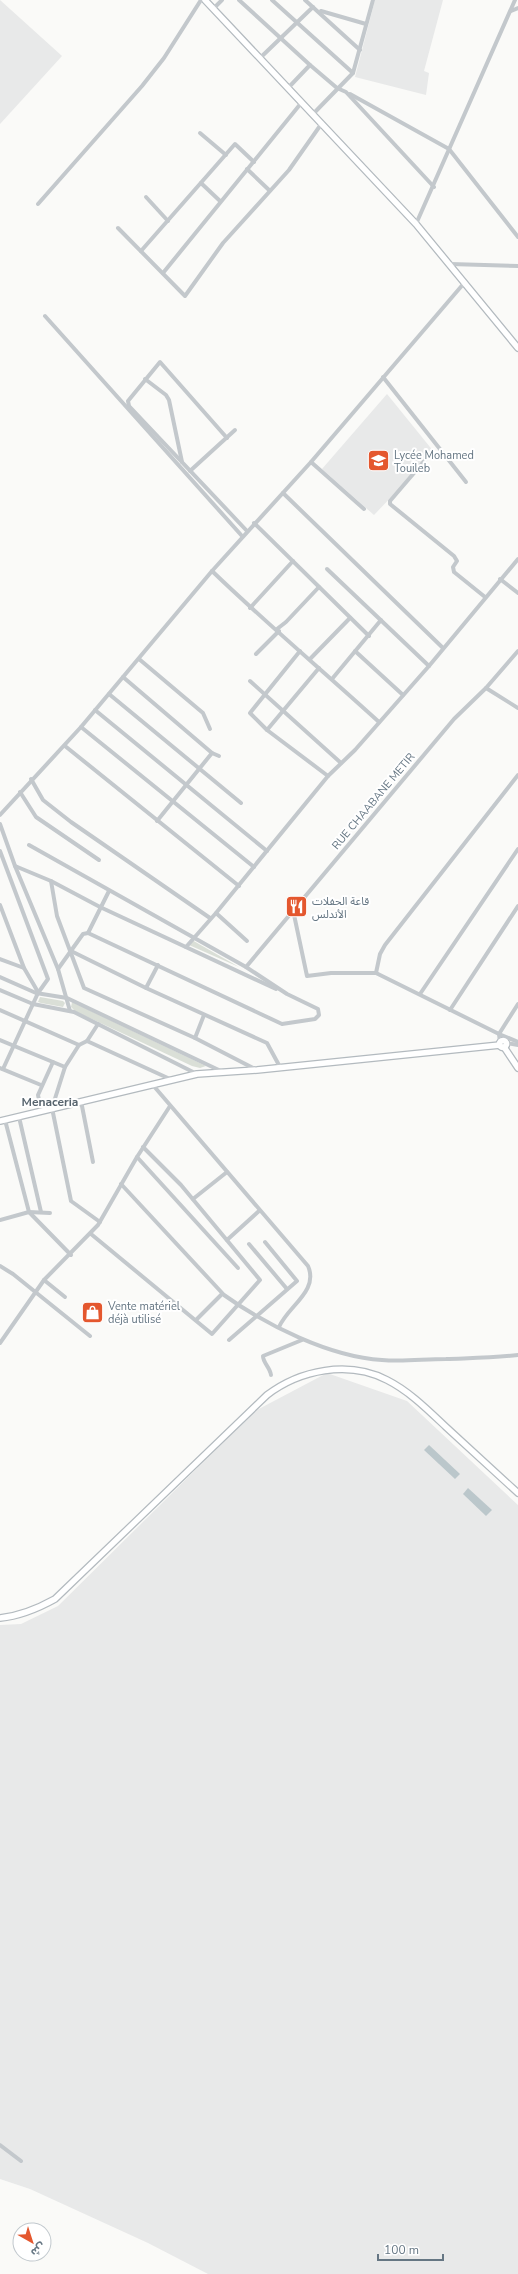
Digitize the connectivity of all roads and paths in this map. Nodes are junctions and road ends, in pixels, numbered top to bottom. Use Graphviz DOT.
graph roads {
  1 [pos="201,0"];
  2 [pos="206,0"];
  3 [pos="222,0"];
  4 [pos="239,0"];
  5 [pos="272,0"];
  6 [pos="305,0"];
  7 [pos="373,0"];
  8 [pos="515,0"];
  9 [pos="312,7"];
  10 [pos="214,8"];
  11 [pos="518,8"];
  12 [pos="320,11"];
  13 [pos="510,11"];
  14 [pos="297,22"];
  15 [pos="366,24"];
  16 [pos="281,38"];
  17 [pos="360,50"];
  18 [pos="260,58"];
  19 [pos="310,65"];
  20 [pos="352,73"];
  21 [pos="289,87"];
  22 [pos="337,88"];
  23 [pos="346,92"];
  24 [pos="302,102"];
  25 [pos="314,113"];
  26 [pos="322,123"];
  27 [pos="200,133"];
  28 [pos="449,149"];
  29 [pos="226,155"];
  30 [pos="254,162"];
  31 [pos="248,169"];
  32 [pos="201,183"];
  33 [pos="434,187"];
  34 [pos="269,190"];
  35 [pos="146,197"];
  36 [pos="220,201"];
  37 [pos="38,204"];
  38 [pos="168,221"];
  39 [pos="416,224"];
  40 [pos="118,228"];
  41 [pos="518,238"];
  42 [pos="141,251"];
  43 [pos="450,264"];
  44 [pos="518,266"];
  45 [pos="163,273"];
  46 [pos="465,282"];
  47 [pos="45,316"];
  48 [pos="518,348"];
  49 [pos="383,377"];
  50 [pos="145,380"];
  51 [pos="235,430"];
  52 [pos="227,438"];
  53 [pos="426,459"];
  54 [pos="182,462"];
  55 [pos="311,462"];
  56 [pos="190,471"];
  57 [pos="466,482"];
  58 [pos="283,493"];
  59 [pos="364,509"];
  60 [pos="254,523"];
  61 [pos="247,531"];
  62 [pos="242,536"];
  63 [pos="518,559"];
  64 [pos="293,561"];
  65 [pos="327,568"];
  66 [pos="212,571"];
  67 [pos="500,579"];
  68 [pos="319,587"];
  69 [pos="518,593"];
  70 [pos="485,597"];
  71 [pos="250,608"];
  72 [pos="350,618"];
  73 [pos="382,620"];
  74 [pos="278,630"];
  75 [pos="369,636"];
  76 [pos="443,648"];
  77 [pos="300,650"];
  78 [pos="355,651"];
  79 [pos="518,651"];
  80 [pos="256,654"];
  81 [pos="139,659"];
  82 [pos="310,659"];
  83 [pos="428,666"];
  84 [pos="319,668"];
  85 [pos="123,678"];
  86 [pos="332,679"];
  87 [pos="250,681"];
  88 [pos="486,688"];
  89 [pos="108,694"];
  90 [pos="264,694"];
  91 [pos="403,695"];
  92 [pos="518,708"];
  93 [pos="95,710"];
  94 [pos="285,711"];
  95 [pos="379,722"];
  96 [pos="81,727"];
  97 [pos="210,729"];
  98 [pos="268,730"];
  99 [pos="65,746"];
  100 [pos="212,753"];
  101 [pos="219,756"];
  102 [pos="341,763"];
  103 [pos="200,768"];
  104 [pos="518,775"];
  105 [pos="328,776"];
  106 [pos="32,779"];
  107 [pos="186,786"];
  108 [pos="20,792"];
  109 [pos="172,803"];
  110 [pos="242,803"];
  111 [pos="0,815"];
  112 [pos="157,821"];
  113 [pos="0,824"];
  114 [pos="29,845"];
  115 [pos="518,849"];
  116 [pos="0,851"];
  117 [pos="267,851"];
  118 [pos="99,860"];
  119 [pos="15,866"];
  120 [pos="254,867"];
  121 [pos="51,881"];
  122 [pos="239,886"];
  123 [pos="108,891"];
  124 [pos="0,905"];
  125 [pos="518,906"];
  126 [pos="100,907"];
  127 [pos="293,910"];
  128 [pos="216,913"];
  129 [pos="210,918"];
  130 [pos="88,933"];
  131 [pos="194,938"];
  132 [pos="247,941"];
  133 [pos="186,947"];
  134 [pos="71,951"];
  135 [pos="0,959"];
  136 [pos="158,965"];
  137 [pos="246,967"];
  138 [pos="24,968"];
  139 [pos="58,969"];
  140 [pos="376,973"];
  141 [pos="0,977"];
  142 [pos="146,988"];
  143 [pos="0,990"];
  144 [pos="38,993"];
  145 [pos="287,994"];
  146 [pos="420,994"];
  147 [pos="68,998"];
  148 [pos="33,1004"];
  149 [pos="518,1004"];
  150 [pos="0,1010"];
  151 [pos="450,1010"];
  152 [pos="70,1011"];
  153 [pos="204,1016"];
  154 [pos="25,1021"];
  155 [pos="98,1024"];
  156 [pos="499,1034"];
  157 [pos="195,1038"];
  158 [pos="0,1040"];
  159 [pos="87,1041"];
  160 [pos="518,1043"];
  161 [pos="503,1044"];
  162 [pos="79,1045"];
  163 [pos="13,1046"];
  164 [pos="53,1062"];
  165 [pos="65,1067"];
  166 [pos="280,1067"];
  167 [pos="518,1068"];
  168 [pos="1,1069"];
  169 [pos="258,1070"];
  170 [pos="223,1072"];
  171 [pos="197,1074"];
  172 [pos="170,1080"];
  173 [pos="152,1083"];
  174 [pos="41,1085"];
  175 [pos="81,1101"];
  176 [pos="170,1106"];
  177 [pos="52,1108"];
  178 [pos="41,1111"];
  179 [pos="18,1117"];
  180 [pos="3,1121"];
  181 [pos="143,1147"];
  182 [pos="136,1157"];
  183 [pos="93,1162"];
  184 [pos="227,1172"];
  185 [pos="121,1184"];
  186 [pos="193,1199"];
  187 [pos="259,1211"];
  188 [pos="29,1212"];
  189 [pos="41,1212"];
  190 [pos="50,1213"];
  191 [pos="0,1220"];
  192 [pos="100,1222"];
  193 [pos="91,1234"];
  194 [pos="227,1240"];
  195 [pos="265,1242"];
  196 [pos="249,1244"];
  197 [pos="71,1255"];
  198 [pos="0,1266"];
  199 [pos="238,1268"];
  200 [pos="44,1280"];
  201 [pos="287,1290"];
  202 [pos="36,1292"];
  203 [pos="222,1294"];
  204 [pos="65,1297"];
  205 [pos="237,1305"];
  206 [pos="256,1316"];
  207 [pos="196,1320"];
  208 [pos="279,1327"];
  209 [pos="90,1336"];
  210 [pos="229,1340"];
  211 [pos="302,1340"];
  212 [pos="0,1343"];
  213 [pos="518,1355"];
  214 [pos="271,1375"];
  215 [pos="518,1493"];
  216 [pos="0,1618"];
  217 [pos="0,2145"];
  218 [pos="21,2161"];
  1 -- 37 [label="street"];
  2 -- 10 [label="street"];
  3 -- 10 [label="street"];
  4 -- 16 [label="street"];
  5 -- 14 [label="street"];
  6 -- 9 [label="street"];
  7 -- 15 [label="street"];
  8 -- 13 [label="street"];
  9 -- 12 [label="street"];
  9 -- 14 [label="street"];
  10 -- 18 [label="street"];
  11 -- 13 [label="street"];
  12 -- 15 [label="street"];
  12 -- 17 [label="street"];
  13 -- 28 [label="street"];
  14 -- 16 [label="street"];
  14 -- 20 [label="street"];
  15 -- 17 [label="street"];
  16 -- 18 [label="street"];
  16 -- 19 [label="street"];
  17 -- 20 [label="street"];
  18 -- 21 [label="street"];
  19 -- 21 [label="street"];
  19 -- 22 [label="street"];
  20 -- 22 [label="street"];
  21 -- 24 [label="street"];
  22 -- 23 [label="street"];
  22 -- 25 [label="street"];
  23 -- 28 [label="street"];
  23 -- 33 [label="street"];
  24 -- 25 [label="street"];
  24 -- 30 [label="street"];
  25 -- 26 [label="street"];
  26 -- 34 [label="street"];
  26 -- 39 [label="street"];
  27 -- 29 [label="street"];
  28 -- 33 [label="street"];
  28 -- 41 [label="street"];
  29 -- 30 [label="street"];
  29 -- 32 [label="street"];
  30 -- 31 [label="street"];
  31 -- 34 [label="street"];
  31 -- 36 [label="street"];
  32 -- 36 [label="street"];
  32 -- 38 [label="street"];
  33 -- 39 [label="street"];
  34 -- 45 [label="street"];
  35 -- 38 [label="street"];
  36 -- 45 [label="street"];
  38 -- 42 [label="street"];
  39 -- 43 [label="street"];
  40 -- 42 [label="street"];
  42 -- 45 [label="street"];
  43 -- 44 [label="street"];
  43 -- 46 [label="street"];
  46 -- 48 [label="street"];
  46 -- 49 [label="street"];
  47 -- 62 [label="street"];
  49 -- 55 [label="street"];
  49 -- 57 [label="street"];
  50 -- 52 [label="street"];
  50 -- 54 [label="street"];
  50 -- 54 [label="street"];
  51 -- 52 [label="street"];
  52 -- 56 [label="street"];
  53 -- 70 [label="street"];
  54 -- 56 [label="street"];
  55 -- 58 [label="street"];
  55 -- 59 [label="street"];
  56 -- 61 [label="street"];
  58 -- 60 [label="street"];
  58 -- 76 [label="street"];
  60 -- 61 [label="street"];
  60 -- 64 [label="street"];
  61 -- 62 [label="street"];
  62 -- 66 [label="street"];
  63 -- 67 [label="street"];
  64 -- 68 [label="street"];
  64 -- 71 [label="street"];
  65 -- 73 [label="street"];
  66 -- 71 [label="street"];
  66 -- 81 [label="street"];
  67 -- 69 [label="street"];
  67 -- 70 [label="street"];
  68 -- 72 [label="street"];
  68 -- 74 [label="street"];
  70 -- 76 [label="street"];
  71 -- 74 [label="street"];
  72 -- 75 [label="street"];
  72 -- 82 [label="street"];
  73 -- 75 [label="street"];
  73 -- 83 [label="street"];
  74 -- 77 [label="street"];
  74 -- 80 [label="street"];
  75 -- 78 [label="street"];
  76 -- 83 [label="street"];
  77 -- 82 [label="street"];
  77 -- 90 [label="street"];
  78 -- 86 [label="street"];
  78 -- 91 [label="street"];
  79 -- 88 [label="street, RUE CHAABANE METIR"];
  81 -- 85 [label="street"];
  81 -- 97 [label="street"];
  82 -- 84 [label="street"];
  83 -- 91 [label="street"];
  84 -- 86 [label="street"];
  84 -- 94 [label="street"];
  85 -- 89 [label="street"];
  85 -- 100 [label="street"];
  86 -- 95 [label="street"];
  87 -- 90 [label="street"];
  88 -- 92 [label="street"];
  88 -- 127 [label="street, RUE CHAABANE METIR"];
  89 -- 93 [label="street"];
  89 -- 103 [label="street"];
  90 -- 94 [label="street"];
  90 -- 98 [label="street"];
  91 -- 95 [label="street"];
  93 -- 96 [label="street"];
  93 -- 107 [label="street"];
  94 -- 98 [label="street"];
  94 -- 102 [label="street"];
  95 -- 102 [label="street"];
  96 -- 99 [label="street"];
  96 -- 109 [label="street"];
  98 -- 105 [label="street"];
  99 -- 106 [label="street"];
  99 -- 112 [label="street"];
  100 -- 101 [label="street"];
  100 -- 103 [label="street"];
  102 -- 105 [label="street"];
  103 -- 107 [label="street"];
  103 -- 110 [label="street"];
  104 -- 140 [label="street"];
  105 -- 117 [label="street"];
  106 -- 108 [label="street"];
  106 -- 129 [label="street"];
  107 -- 109 [label="street"];
  107 -- 117 [label="street"];
  108 -- 111 [label="street"];
  108 -- 118 [label="street"];
  109 -- 112 [label="street"];
  109 -- 120 [label="street"];
  112 -- 122 [label="street"];
  113 -- 119 [label="street"];
  114 -- 123 [label="street"];
  115 -- 146 [label="street"];
  116 -- 144 [label="street"];
  117 -- 120 [label="street"];
  119 -- 121 [label="street"];
  119 -- 139 [label="street"];
  120 -- 122 [label="street"];
  121 -- 126 [label="street"];
  121 -- 134 [label="street"];
  122 -- 128 [label="street"];
  123 -- 126 [label="street"];
  123 -- 131 [label="street"];
  124 -- 138 [label="street"];
  125 -- 151 [label="street"];
  126 -- 130 [label="street"];
  126 -- 133 [label="street"];
  127 -- 137 [label="street, RUE CHAABANE METIR"];
  127 -- 140 [label="street"];
  128 -- 129 [label="street"];
  128 -- 132 [label="street"];
  129 -- 131 [label="street"];
  130 -- 134 [label="street"];
  130 -- 136 [label="street"];
  131 -- 133 [label="street"];
  131 -- 137 [label="street"];
  133 -- 145 [label="street"];
  134 -- 139 [label="street"];
  134 -- 142 [label="street"];
  134 -- 157 [label="street"];
  135 -- 138 [label="street"];
  136 -- 142 [label="street"];
  136 -- 145 [label="street"];
  137 -- 145 [label="street"];
  138 -- 144 [label="street"];
  139 -- 147 [label="street"];
  140 -- 146 [label="street"];
  141 -- 144 [label="street"];
  142 -- 153 [label="street"];
  143 -- 148 [label="street"];
  144 -- 147 [label="street"];
  144 -- 148 [label="street"];
  146 -- 151 [label="street"];
  147 -- 152 [label="street"];
  147 -- 170 [label="street"];
  148 -- 152 [label="street"];
  148 -- 154 [label="street"];
  149 -- 156 [label="street"];
  150 -- 154 [label="street"];
  151 -- 156 [label="street"];
  152 -- 155 [label="street"];
  153 -- 157 [label="street"];
  153 -- 166 [label="street"];
  154 -- 162 [label="street"];
  154 -- 163 [label="street"];
  155 -- 159 [label="street"];
  155 -- 171 [label="street"];
  156 -- 160 [label="street"];
  156 -- 161 [label="street"];
  157 -- 169 [label="street"];
  158 -- 163 [label="street"];
  159 -- 162 [label="street"];
  159 -- 172 [label="street"];
  160 -- 161 [label="street"];
  161 -- 166 [label="street"];
  161 -- 167 [label="street"];
  162 -- 165 [label="street"];
  163 -- 164 [label="street"];
  163 -- 168 [label="street"];
  164 -- 165 [label="street"];
  164 -- 174 [label="street"];
  165 -- 177 [label="street"];
  166 -- 169 [label="street"];
  168 -- 174 [label="street"];
  169 -- 170 [label="street"];
  170 -- 171 [label="street"];
  171 -- 172 [label="street"];
  172 -- 173 [label="street"];
  173 -- 175 [label="street"];
  173 -- 176 [label="street"];
  174 -- 178 [label="street"];
  175 -- 177 [label="street"];
  175 -- 183 [label="street"];
  176 -- 181 [label="street"];
  176 -- 184 [label="street"];
  177 -- 178 [label="street"];
  177 -- 192 [label="street"];
  178 -- 179 [label="street"];
  179 -- 180 [label="street"];
  179 -- 189 [label="street"];
  180 -- 188 [label="street"];
  181 -- 182 [label="street"];
  181 -- 186 [label="street"];
  182 -- 185 [label="street"];
  182 -- 199 [label="street"];
  184 -- 186 [label="street"];
  184 -- 187 [label="street"];
  185 -- 192 [label="street"];
  185 -- 203 [label="street"];
  186 -- 194 [label="street"];
  187 -- 194 [label="street"];
  187 -- 208 [label="street"];
  188 -- 189 [label="street"];
  188 -- 191 [label="street"];
  188 -- 197 [label="street"];
  189 -- 190 [label="street"];
  192 -- 193 [label="street"];
  193 -- 197 [label="street"];
  193 -- 207 [label="street"];
  194 -- 205 [label="street"];
  195 -- 201 [label="street"];
  196 -- 201 [label="street"];
  197 -- 200 [label="street"];
  198 -- 202 [label="street"];
  200 -- 202 [label="street"];
  200 -- 204 [label="street"];
  201 -- 206 [label="street"];
  202 -- 209 [label="street"];
  202 -- 212 [label="street"];
  203 -- 205 [label="street"];
  203 -- 207 [label="street"];
  205 -- 206 [label="street"];
  205 -- 207 [label="street"];
  206 -- 208 [label="street"];
  206 -- 210 [label="street"];
  208 -- 211 [label="street"];
  211 -- 213 [label="street"];
  211 -- 214 [label="street"];
  215 -- 216 [label="street"];
  217 -- 218 [label="street"];
}
